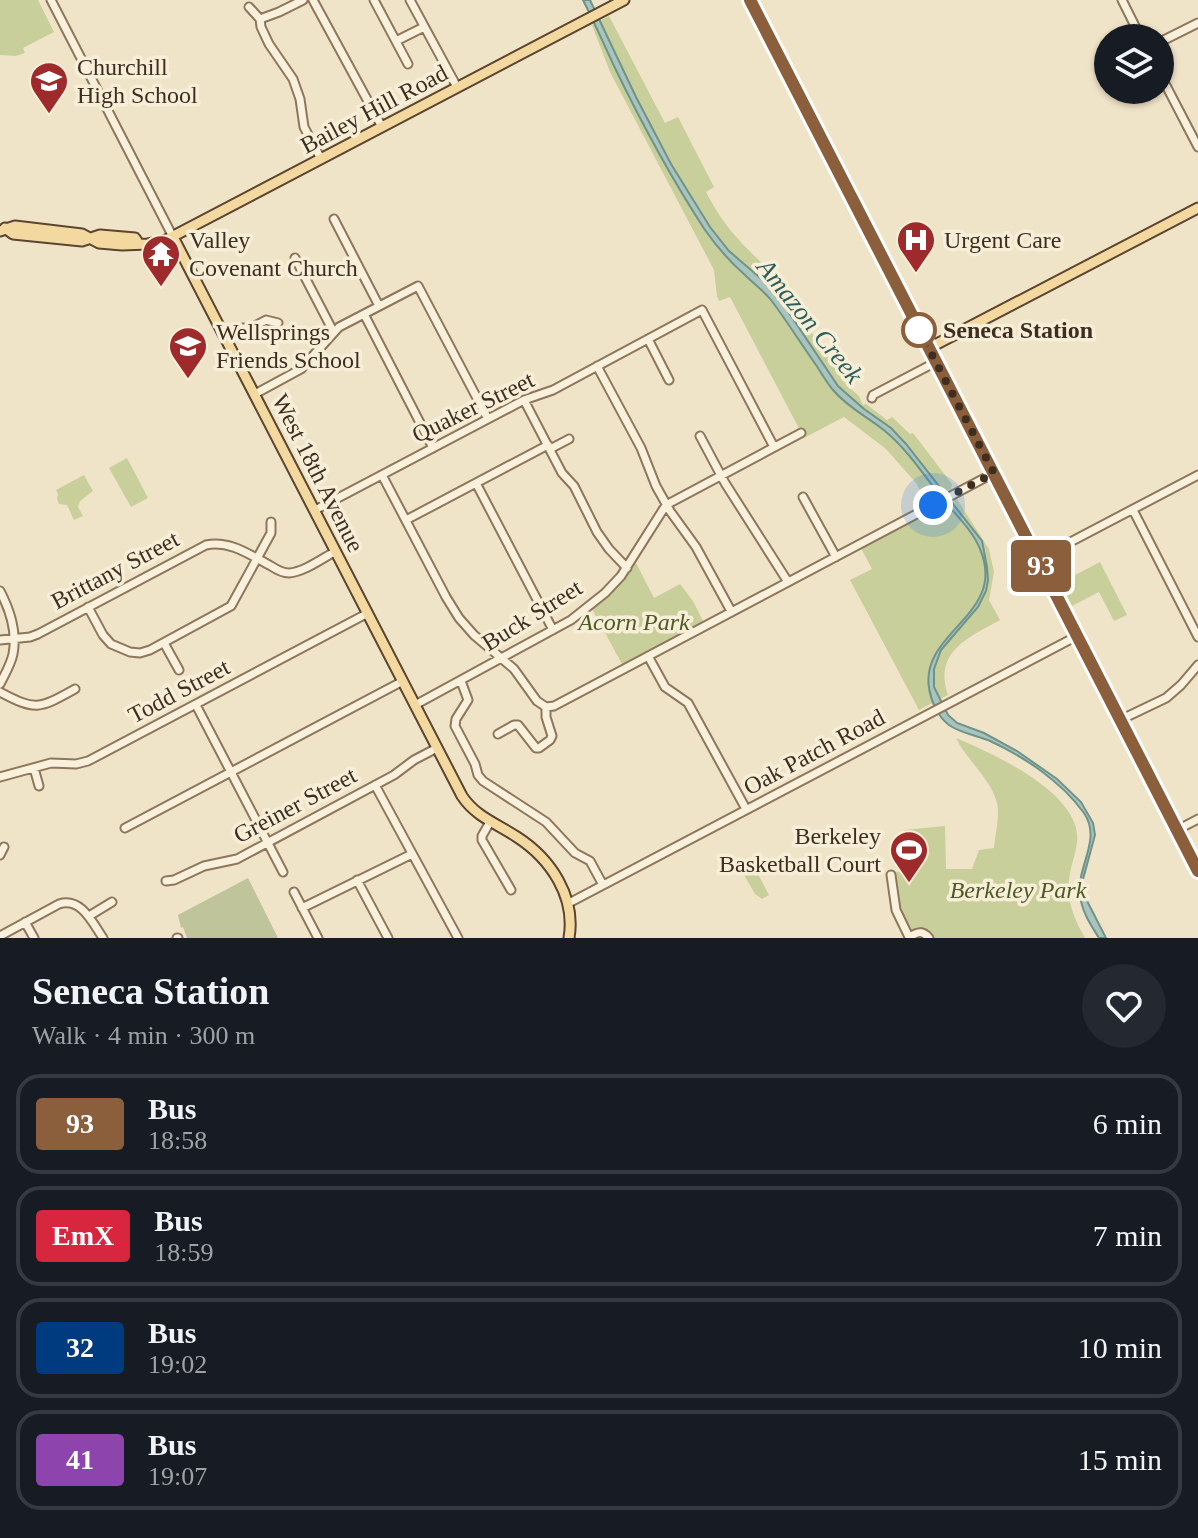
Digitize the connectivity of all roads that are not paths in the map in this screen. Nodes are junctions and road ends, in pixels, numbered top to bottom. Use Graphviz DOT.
graph roads {
  1 [pos="51,0"];
  2 [pos="303,0"];
  3 [pos="313,0"];
  4 [pos="374,0"];
  5 [pos="410,0"];
  6 [pos="624,0"];
  7 [pos="750,0"];
  8 [pos="1122,0"];
  9 [pos="249,7"];
  10 [pos="260,19"];
  11 [pos="1198,23"];
  12 [pos="1134,24"];
  13 [pos="424,27"];
  14 [pos="1174,35"];
  15 [pos="396,41"];
  16 [pos="408,64"];
  17 [pos="457,87"];
  18 [pos="1174,101"];
  19 [pos="382,127"];
  20 [pos="1198,147"];
  21 [pos="321,159"];
  22 [pos="1198,208"];
  23 [pos="334,219"];
  24 [pos="2,229"];
  25 [pos="173,237"];
  26 [pos="295,258"];
  27 [pos="379,306"];
  28 [pos="364,314"];
  29 [pos="278,323"];
  30 [pos="333,331"];
  31 [pos="225,336"];
  32 [pos="648,339"];
  33 [pos="929,348"];
  34 [pos="936,362"];
  35 [pos="597,366"];
  36 [pos="669,380"];
  37 [pos="255,394"];
  38 [pos="872,398"];
  39 [pos="524,400"];
  40 [pos="488,419"];
  41 [pos="801,433"];
  42 [pos="700,436"];
  43 [pos="569,439"];
  44 [pos="549,447"];
  45 [pos="774,447"];
  46 [pos="433,448"];
  47 [pos="994,473"];
  48 [pos="382,475"];
  49 [pos="721,475"];
  50 [pos="1198,475"];
  51 [pos="476,483"];
  52 [pos="803,497"];
  53 [pos="666,505"];
  54 [pos="315,510"];
  55 [pos="1133,510"];
  56 [pos="406,520"];
  57 [pos="271,522"];
  58 [pos="336,551"];
  59 [pos="836,557"];
  60 [pos="257,559"];
  61 [pos="1038,559"];
  62 [pos="627,568"];
  63 [pos="788,582"];
  64 [pos="0,591"];
  65 [pos="88,607"];
  66 [pos="731,611"];
  67 [pos="368,613"];
  68 [pos="553,630"];
  69 [pos="1077,636"];
  70 [pos="1198,637"];
  71 [pos="13,639"];
  72 [pos="0,640"];
  73 [pos="164,643"];
  74 [pos="648,656"];
  75 [pos="503,658"];
  76 [pos="1198,665"];
  77 [pos="179,670"];
  78 [pos="403,681"];
  79 [pos="461,681"];
  80 [pos="0,684"];
  81 [pos="75,689"];
  82 [pos="0,692"];
  83 [pos="196,705"];
  84 [pos="415,705"];
  85 [pos="546,707"];
  86 [pos="1120,720"];
  87 [pos="498,734"];
  88 [pos="437,748"];
  89 [pos="34,768"];
  90 [pos="231,773"];
  91 [pos="0,777"];
  92 [pos="375,785"];
  93 [pos="39,786"];
  94 [pos="746,809"];
  95 [pos="1198,819"];
  96 [pos="490,822"];
  97 [pos="125,828"];
  98 [pos="1177,830"];
  99 [pos="267,843"];
  100 [pos="412,854"];
  101 [pos="1198,871"];
  102 [pos="283,872"];
  103 [pos="891,875"];
  104 [pos="357,880"];
  105 [pos="166,881"];
  106 [pos="603,885"];
  107 [pos="511,890"];
  108 [pos="294,892"];
  109 [pos="112,902"];
  110 [pos="569,903"];
  111 [pos="302,908"];
  112 [pos="89,916"];
  113 [pos="25,922"];
  114 [pos="0,936"];
  115 [pos="908,937"];
  116 [pos="34,938"];
  117 [pos="103,938"];
  118 [pos="318,938"];
  119 [pos="388,938"];
  120 [pos="458,938"];
  121 [pos="569,938"];
  122 [pos="929,938"];
  1 -- 25 [label="street, West 18th Avenue"];
  2 -- 10 [label="street"];
  3 -- 19 [label="street"];
  4 -- 15 [label="street"];
  5 -- 13 [label="street"];
  6 -- 17 [label="main road, Bailey Hill Road"];
  7 -- 33 [label="main road"];
  8 -- 12 [label="street"];
  9 -- 10 [label="street"];
  10 -- 21 [label="street"];
  11 -- 14 [label="street"];
  13 -- 15 [label="street"];
  13 -- 17 [label="street"];
  15 -- 16 [label="street"];
  17 -- 19 [label="main road, Bailey Hill Road"];
  18 -- 20 [label="street"];
  19 -- 21 [label="main road, Bailey Hill Road"];
  21 -- 25 [label="main road, Bailey Hill Road"];
  22 -- 33 [label="main road"];
  23 -- 27 [label="street"];
  24 -- 25 [label="main road, Bailey Hill Road"];
  25 -- 31 [label="main road, West 18th Avenue"];
  26 -- 30 [label="street"];
  27 -- 28 [label="street"];
  27 -- 40 [label="street"];
  28 -- 30 [label="street"];
  28 -- 46 [label="street"];
  29 -- 31 [label="street"];
  30 -- 37 [label="street"];
  31 -- 37 [label="main road, West 18th Avenue"];
  32 -- 35 [label="street, Quaker Street"];
  32 -- 36 [label="street"];
  32 -- 45 [label="street, Quaker Street"];
  33 -- 34 [label="main road"];
  34 -- 38 [label="street"];
  34 -- 47 [label="main road"];
  35 -- 39 [label="street, Quaker Street"];
  35 -- 53 [label="street"];
  37 -- 54 [label="main road, West 18th Avenue"];
  39 -- 40 [label="street, Quaker Street"];
  39 -- 44 [label="street"];
  40 -- 46 [label="street, Quaker Street"];
  41 -- 45 [label="street, Buck Street"];
  42 -- 49 [label="street"];
  43 -- 44 [label="street"];
  44 -- 51 [label="street"];
  44 -- 62 [label="street"];
  45 -- 49 [label="street, Buck Street"];
  46 -- 48 [label="street, Quaker Street"];
  47 -- 59 [label="street"];
  47 -- 61 [label="main road"];
  48 -- 54 [label="street, Quaker Street"];
  48 -- 56 [label="street"];
  49 -- 53 [label="street, Buck Street"];
  49 -- 63 [label="street"];
  50 -- 55 [label="street"];
  51 -- 56 [label="street"];
  51 -- 68 [label="street"];
  52 -- 59 [label="street"];
  53 -- 62 [label="street, Buck Street"];
  53 -- 66 [label="street"];
  54 -- 58 [label="main road, West 18th Avenue"];
  55 -- 61 [label="street"];
  55 -- 70 [label="street"];
  56 -- 75 [label="street"];
  57 -- 60 [label="street"];
  58 -- 60 [label="street, Brittany Street"];
  58 -- 67 [label="main road, West 18th Avenue"];
  59 -- 63 [label="street"];
  60 -- 65 [label="street, Brittany Street"];
  60 -- 73 [label="street"];
  61 -- 69 [label="main road"];
  62 -- 68 [label="street, Buck Street"];
  63 -- 66 [label="street"];
  64 -- 71 [label="street"];
  65 -- 71 [label="street, Brittany Street"];
  65 -- 73 [label="street"];
  66 -- 74 [label="street"];
  67 -- 78 [label="main road, West 18th Avenue"];
  67 -- 83 [label="street, Todd Street"];
  68 -- 75 [label="street, Buck Street"];
  69 -- 86 [label="main road"];
  69 -- 94 [label="street, Oak Patch Road"];
  71 -- 72 [label="street, Brittany Street"];
  71 -- 80 [label="street"];
  73 -- 77 [label="street"];
  74 -- 85 [label="street"];
  74 -- 94 [label="street"];
  75 -- 79 [label="street, Buck Street"];
  75 -- 85 [label="street"];
  76 -- 86 [label="street"];
  78 -- 84 [label="main road, West 18th Avenue"];
  78 -- 90 [label="street"];
  79 -- 84 [label="street, Buck Street"];
  79 -- 106 [label="street"];
  81 -- 82 [label="street"];
  83 -- 89 [label="street, Todd Street"];
  83 -- 90 [label="street"];
  84 -- 88 [label="main road, West 18th Avenue"];
  85 -- 87 [label="street"];
  86 -- 98 [label="main road"];
  88 -- 92 [label="street, Greiner Street"];
  88 -- 96 [label="main road, West 18th Avenue"];
  89 -- 91 [label="street, Todd Street"];
  89 -- 93 [label="street"];
  90 -- 97 [label="street"];
  90 -- 99 [label="street"];
  92 -- 99 [label="street, Greiner Street"];
  92 -- 100 [label="street"];
  94 -- 106 [label="street, Oak Patch Road"];
  95 -- 98 [label="street"];
  96 -- 107 [label="street"];
  96 -- 110 [label="main road, West 18th Avenue"];
  98 -- 101 [label="main road"];
  99 -- 102 [label="street"];
  99 -- 105 [label="street, Greiner Street"];
  100 -- 104 [label="street"];
  100 -- 120 [label="street"];
  103 -- 115 [label="street"];
  104 -- 111 [label="street"];
  104 -- 119 [label="street"];
  106 -- 110 [label="street, Oak Patch Road"];
  108 -- 111 [label="street"];
  109 -- 112 [label="street"];
  110 -- 121 [label="main road, West 18th Avenue"];
  111 -- 118 [label="street"];
  112 -- 113 [label="street"];
  112 -- 117 [label="street"];
  113 -- 114 [label="street"];
  113 -- 116 [label="street"];
  115 -- 122 [label="street"];
}
